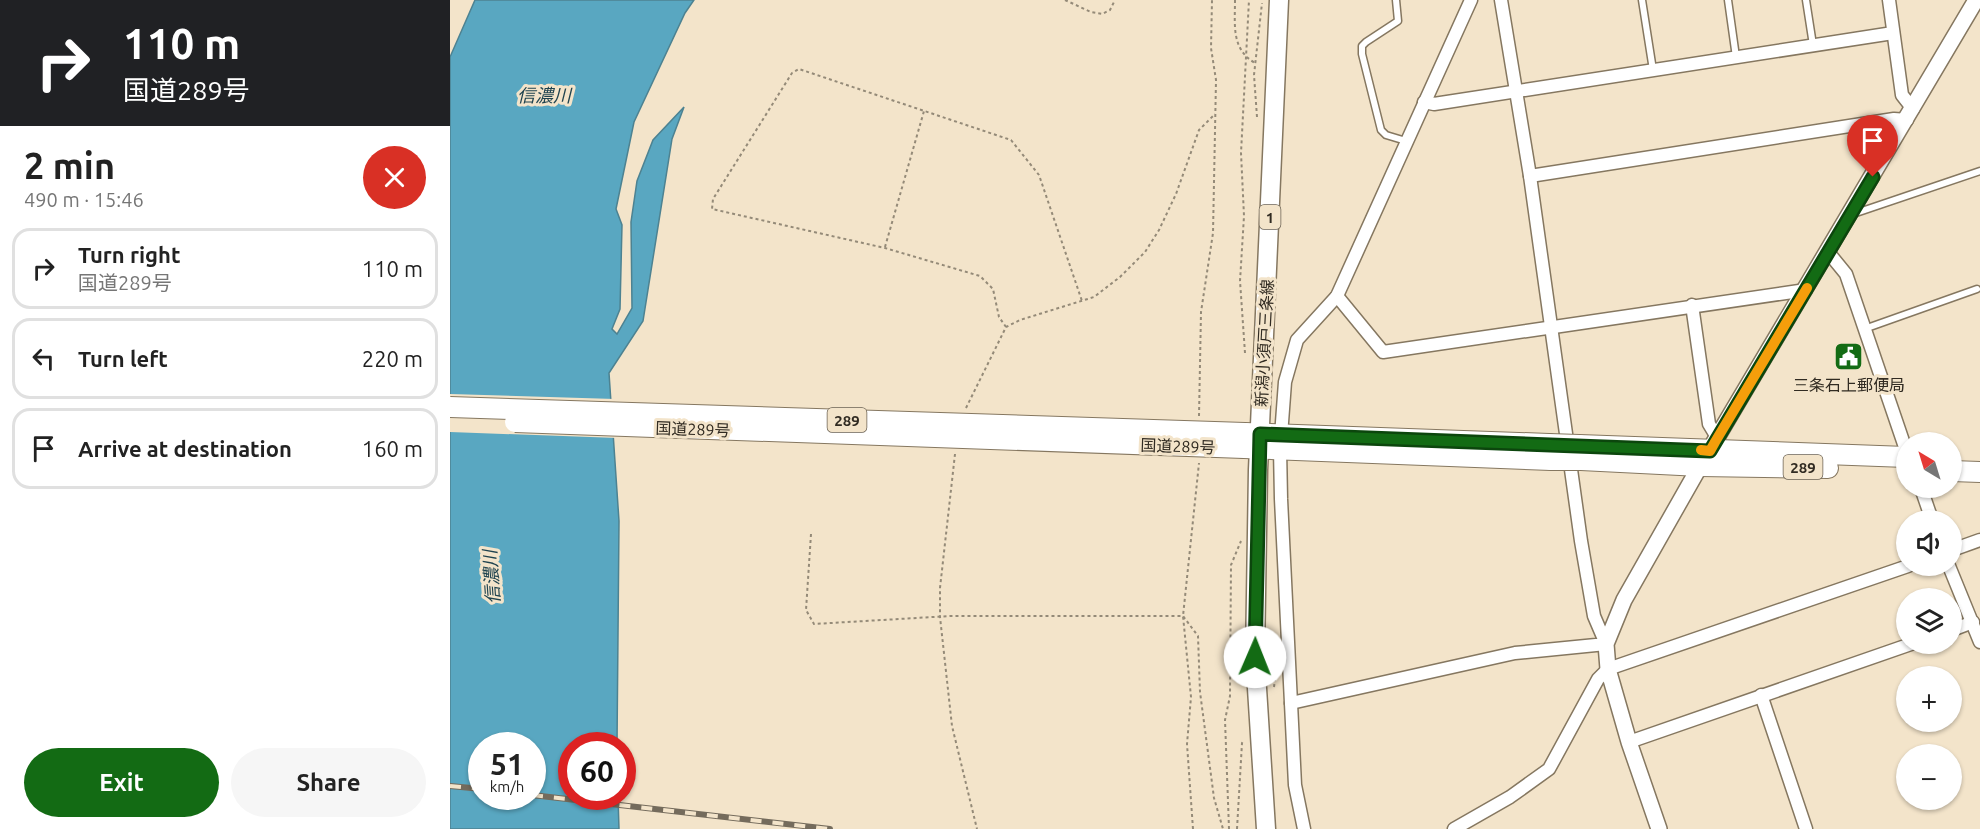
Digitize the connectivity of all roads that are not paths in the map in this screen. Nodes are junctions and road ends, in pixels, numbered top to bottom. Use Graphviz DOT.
graph roads {
  1 [pos="1279,0"];
  2 [pos="1396,0"];
  3 [pos="1470,0"];
  4 [pos="1501,0"];
  5 [pos="1642,0"];
  6 [pos="1728,0"];
  7 [pos="1806,0"];
  8 [pos="1889,0"];
  9 [pos="1976,0"];
  10 [pos="1893,33"];
  11 [pos="1813,45"];
  12 [pos="1736,57"];
  13 [pos="1653,70"];
  14 [pos="1516,92"];
  15 [pos="1424,102"];
  16 [pos="1910,114"];
  17 [pos="1406,141"];
  18 [pos="1980,171"];
  19 [pos="1530,176"];
  20 [pos="1850,215"];
  21 [pos="1828,252"];
  22 [pos="1806,290"];
  23 [pos="1977,290"];
  24 [pos="1337,296"];
  25 [pos="1692,305"];
  26 [pos="1552,326"];
  27 [pos="1867,328"];
  28 [pos="450,407"];
  29 [pos="450,420"];
  30 [pos="1900,432"];
  31 [pos="1252,441"];
  32 [pos="1280,442"];
  33 [pos="1709,452"];
  34 [pos="1896,457"];
  35 [pos="1962,458"];
  36 [pos="1980,459"];
  37 [pos="1896,468"];
  38 [pos="1962,471"];
  39 [pos="1980,472"];
  40 [pos="1980,540"];
  41 [pos="1962,546"];
  42 [pos="1896,570"];
  43 [pos="1953,576"];
  44 [pos="1973,622"];
  45 [pos="1962,626"];
  46 [pos="1980,642"];
  47 [pos="1606,644"];
  48 [pos="1896,649"];
  49 [pos="1608,669"];
  50 [pos="1761,695"];
  51 [pos="1291,703"];
  52 [pos="1629,742"];
  53 [pos="1266,829"];
  54 [pos="1304,829"];
  55 [pos="1454,829"];
  56 [pos="1659,829"];
  57 [pos="1806,829"];
  1 -- 31 [label="main road, 新潟小須戸三条線 / 1"];
  2 -- 17 [label="lane"];
  3 -- 15 [label="street"];
  4 -- 14 [label="street"];
  5 -- 13 [label="lane"];
  6 -- 12 [label="lane"];
  7 -- 11 [label="lane"];
  8 -- 10 [label="street"];
  9 -- 16 [label="street"];
  10 -- 11 [label="street"];
  10 -- 16 [label="street"];
  11 -- 12 [label="street"];
  12 -- 13 [label="street"];
  13 -- 14 [label="street"];
  14 -- 15 [label="street"];
  14 -- 19 [label="street"];
  15 -- 17 [label="street"];
  16 -- 19 [label="street"];
  16 -- 20 [label="street"];
  17 -- 24 [label="street"];
  18 -- 20 [label="lane"];
  19 -- 26 [label="street"];
  20 -- 21 [label="street"];
  21 -- 22 [label="street"];
  21 -- 27 [label="street"];
  22 -- 25 [label="street"];
  22 -- 33 [label="street"];
  23 -- 27 [label="lane"];
  24 -- 26 [label="street"];
  24 -- 32 [label="street"];
  25 -- 26 [label="street"];
  25 -- 33 [label="street"];
  26 -- 47 [label="street"];
  27 -- 30 [label="street"];
  28 -- 31 [label="highway, 国道289号 / 289, bridge"];
  29 -- 31 [label="highway, 国道289号 / 289, bridge"];
  31 -- 32 [label="highway, 国道289号 / 289"];
  31 -- 53 [label="main road, 新潟小須戸三条線 / 1"];
  32 -- 33 [label="highway, 国道289号 / 289, bridge"];
  32 -- 51 [label="street"];
  33 -- 34 [label="highway, 国道289号 / 289"];
  33 -- 37 [label="highway, 国道289号 / 289"];
  33 -- 47 [label="street"];
  35 -- 36 [label="highway"];
  38 -- 39 [label="highway"];
  40 -- 41 [label="street"];
  42 -- 49 [label="street"];
  43 -- 44 [label="street"];
  44 -- 45 [label="street"];
  44 -- 46 [label="street"];
  47 -- 49 [label="street"];
  47 -- 51 [label="street"];
  48 -- 50 [label="street"];
  49 -- 52 [label="street"];
  49 -- 55 [label="street"];
  50 -- 52 [label="street"];
  50 -- 57 [label="street"];
  51 -- 54 [label="street"];
  52 -- 56 [label="street"];
}
